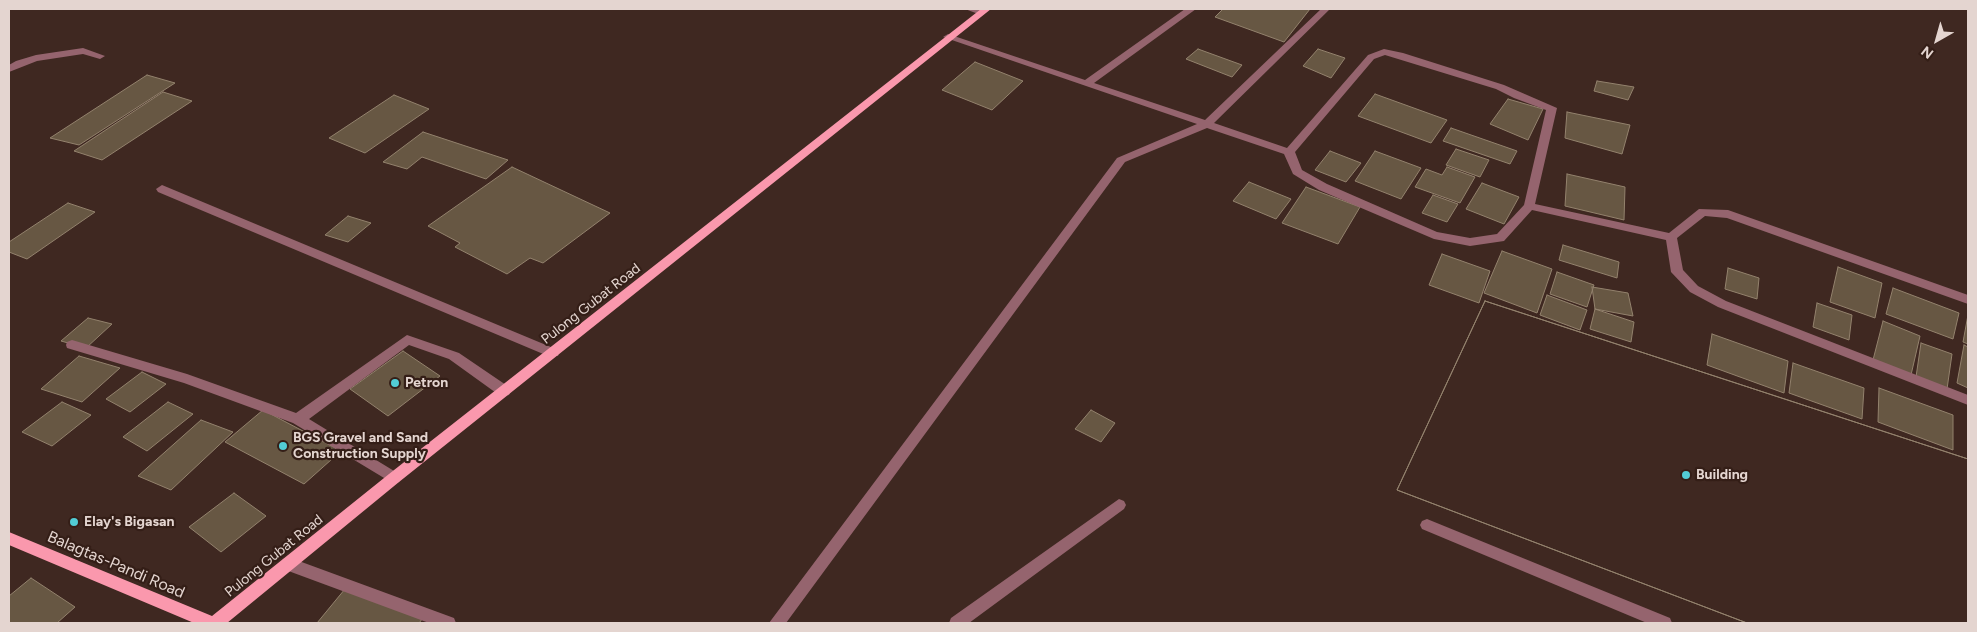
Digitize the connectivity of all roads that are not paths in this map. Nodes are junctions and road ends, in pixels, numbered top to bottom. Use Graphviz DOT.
graph roads {
  1 [pos="1191,9"];
  2 [pos="1326,9"];
  3 [pos="979,10"];
  4 [pos="948,37"];
  5 [pos="100,56"];
  6 [pos="9,69"];
  7 [pos="1088,83"];
  8 [pos="1207,124"];
  9 [pos="1289,152"];
  10 [pos="162,189"];
  11 [pos="1529,206"];
  12 [pos="1671,237"];
  13 [pos="1968,300"];
  14 [pos="72,345"];
  15 [pos="553,353"];
  16 [pos="504,391"];
  17 [pos="1968,400"];
  18 [pos="298,419"];
  19 [pos="394,478"];
  20 [pos="1119,505"];
  21 [pos="1427,524"];
  22 [pos="9,538"];
  23 [pos="288,564"];
  24 [pos="210,623"];
  25 [pos="215,623"];
  26 [pos="448,623"];
  27 [pos="777,623"];
  28 [pos="957,623"];
  29 [pos="1664,623"];
  1 -- 7 [label="street"];
  2 -- 8 [label="street"];
  3 -- 4 [label="main road, Pulong Gubat Road"];
  4 -- 7 [label="street"];
  4 -- 15 [label="main road, Pulong Gubat Road"];
  5 -- 6 [label="street"];
  7 -- 8 [label="street"];
  8 -- 9 [label="street"];
  8 -- 27 [label="street"];
  9 -- 11 [label="street"];
  9 -- 11 [label="street"];
  10 -- 15 [label="street"];
  11 -- 12 [label="street"];
  12 -- 13 [label="street"];
  12 -- 17 [label="street"];
  14 -- 18 [label="street"];
  15 -- 16 [label="main road, Pulong Gubat Road"];
  16 -- 18 [label="street"];
  16 -- 19 [label="main road, Pulong Gubat Road"];
  18 -- 19 [label="street"];
  19 -- 23 [label="main road, Pulong Gubat Road"];
  20 -- 28 [label="street"];
  21 -- 29 [label="street"];
  22 -- 24 [label="main road, Balagtas-Pandi Road"];
  23 -- 25 [label="main road, Pulong Gubat Road"];
  23 -- 26 [label="street"];
}
